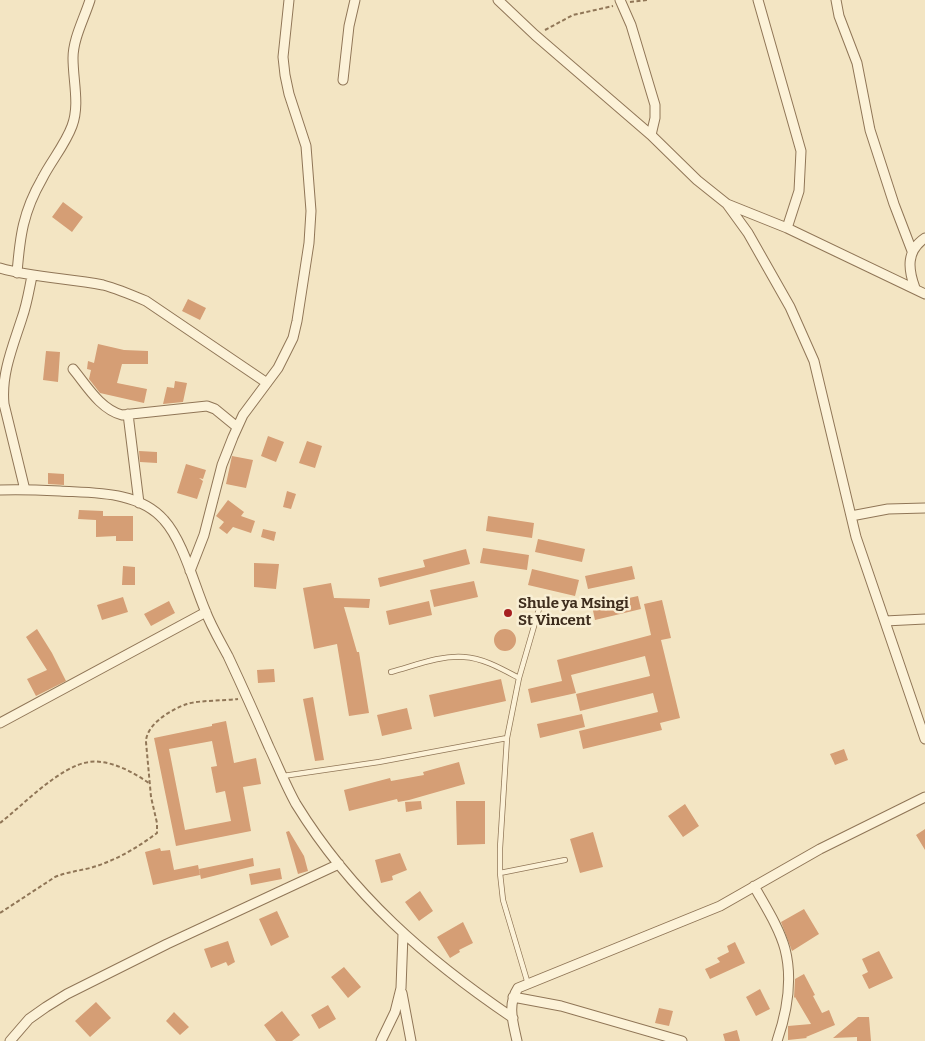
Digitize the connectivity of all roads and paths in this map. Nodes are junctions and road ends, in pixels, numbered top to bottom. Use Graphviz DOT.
graph roads {
  1 [pos="90,0"];
  2 [pos="289,0"];
  3 [pos="355,0"];
  4 [pos="498,0"];
  5 [pos="648,0"];
  6 [pos="758,0"];
  7 [pos="836,0"];
  8 [pos="620,2"];
  9 [pos="535,35"];
  10 [pos="343,80"];
  11 [pos="651,135"];
  12 [pos="727,204"];
  13 [pos="787,228"];
  14 [pos="925,238"];
  15 [pos="912,251"];
  16 [pos="0,268"];
  17 [pos="17,273"];
  18 [pos="32,276"];
  19 [pos="915,288"];
  20 [pos="925,294"];
  21 [pos="73,369"];
  22 [pos="267,383"];
  23 [pos="128,414"];
  24 [pos="238,427"];
  25 [pos="0,490"];
  26 [pos="25,490"];
  27 [pos="139,503"];
  28 [pos="925,508"];
  29 [pos="852,516"];
  30 [pos="190,571"];
  31 [pos="539,609"];
  32 [pos="206,612"];
  33 [pos="925,619"];
  34 [pos="885,621"];
  35 [pos="391,672"];
  36 [pos="519,678"];
  37 [pos="248,698"];
  38 [pos="0,724"];
  39 [pos="507,738"];
  40 [pos="925,739"];
  41 [pos="282,776"];
  42 [pos="150,784"];
  43 [pos="925,797"];
  44 [pos="925,802"];
  45 [pos="900,810"];
  46 [pos="0,823"];
  47 [pos="565,860"];
  48 [pos="339,864"];
  49 [pos="500,873"];
  50 [pos="754,886"];
  51 [pos="0,913"];
  52 [pos="403,934"];
  53 [pos="528,984"];
  54 [pos="400,988"];
  55 [pos="513,997"];
  56 [pos="512,1018"];
  57 [pos="10,1041"];
  58 [pos="381,1041"];
  59 [pos="411,1041"];
  60 [pos="517,1041"];
  61 [pos="682,1041"];
  62 [pos="777,1041"];
  1 -- 17 [label="street"];
  2 -- 22 [label="street"];
  3 -- 10 [label="street"];
  4 -- 9 [label="street"];
  5 -- 8 [label="path"];
  6 -- 13 [label="street"];
  7 -- 15 [label="street"];
  8 -- 9 [label="path"];
  8 -- 11 [label="street"];
  9 -- 11 [label="street"];
  11 -- 12 [label="street"];
  12 -- 13 [label="street"];
  12 -- 29 [label="street"];
  13 -- 19 [label="street"];
  14 -- 15 [label="street"];
  15 -- 19 [label="street"];
  16 -- 17 [label="street"];
  17 -- 18 [label="street"];
  18 -- 22 [label="street"];
  18 -- 26 [label="street"];
  19 -- 20 [label="street"];
  21 -- 23 [label="street"];
  22 -- 24 [label="street"];
  23 -- 24 [label="street"];
  23 -- 27 [label="street"];
  24 -- 30 [label="street"];
  25 -- 26 [label="street"];
  26 -- 27 [label="street"];
  27 -- 30 [label="street"];
  28 -- 29 [label="street"];
  29 -- 34 [label="street"];
  30 -- 32 [label="street"];
  31 -- 36 [label="lane"];
  32 -- 37 [label="street"];
  32 -- 38 [label="street"];
  33 -- 34 [label="street"];
  34 -- 40 [label="street"];
  35 -- 36 [label="lane"];
  36 -- 39 [label="lane"];
  37 -- 41 [label="street"];
  37 -- 42 [label="path"];
  39 -- 41 [label="lane"];
  39 -- 49 [label="lane"];
  41 -- 48 [label="street"];
  42 -- 46 [label="path"];
  42 -- 51 [label="path"];
  43 -- 45 [label="street"];
  44 -- 45 [label="street"];
  45 -- 50 [label="street"];
  47 -- 49 [label="lane"];
  48 -- 52 [label="street"];
  48 -- 57 [label="street"];
  49 -- 53 [label="lane"];
  50 -- 53 [label="street"];
  50 -- 62 [label="street"];
  52 -- 54 [label="street"];
  52 -- 56 [label="street"];
  53 -- 55 [label="street"];
  54 -- 58 [label="street"];
  54 -- 59 [label="street"];
  55 -- 56 [label="street"];
  55 -- 61 [label="street"];
  56 -- 60 [label="street"];
}
